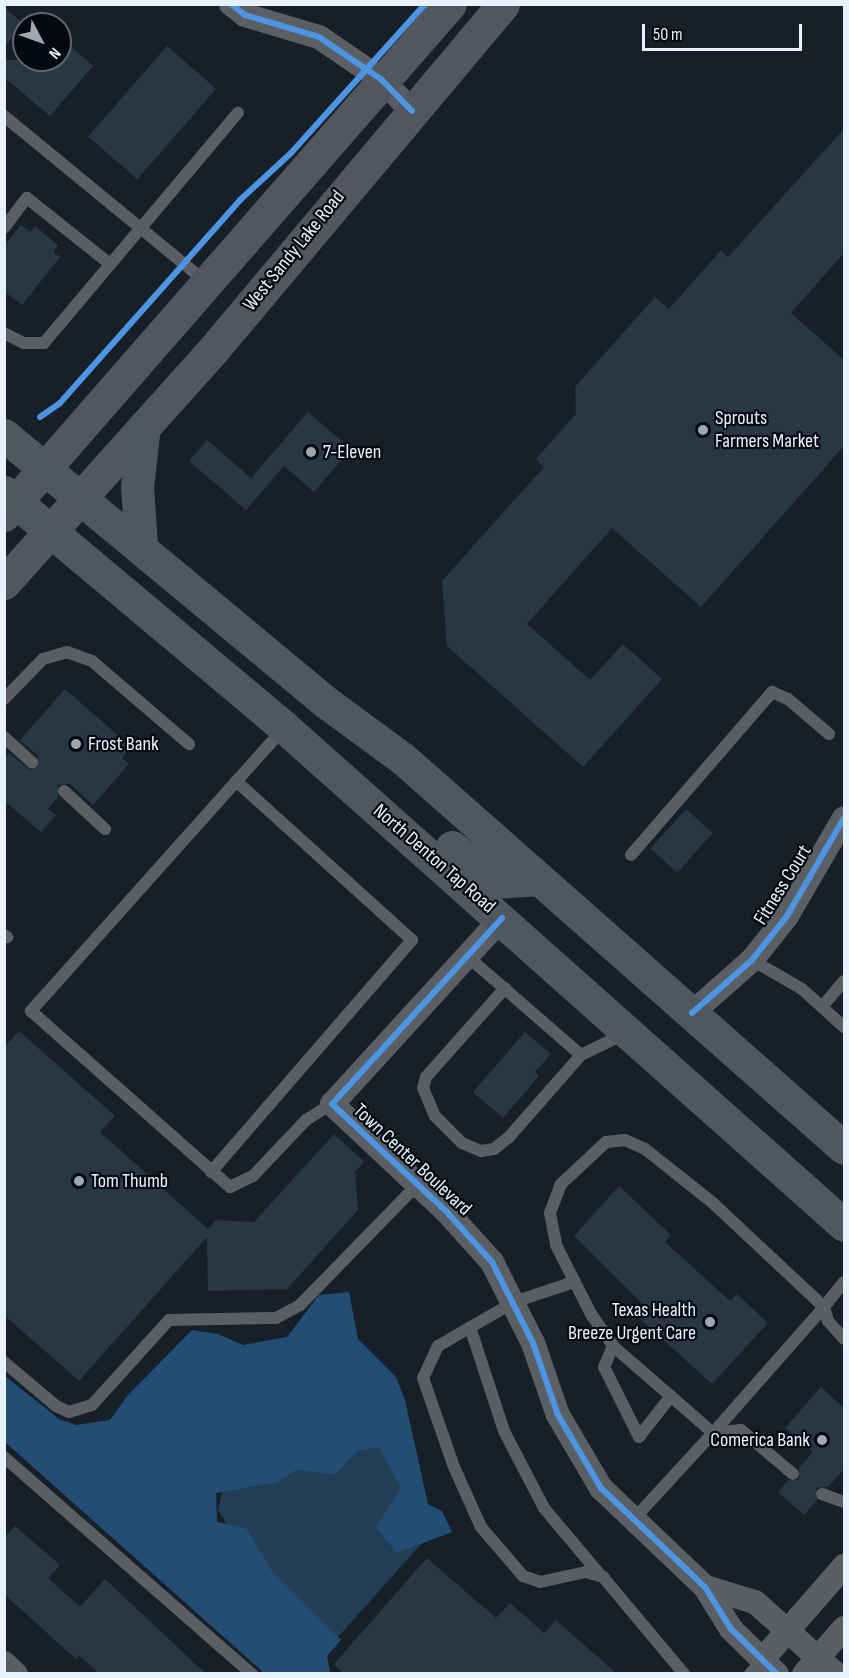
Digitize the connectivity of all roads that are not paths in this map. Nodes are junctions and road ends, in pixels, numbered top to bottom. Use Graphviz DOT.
graph roads {
  1 [pos="231,4"];
  2 [pos="450,4"];
  3 [pos="502,4"];
  4 [pos="382,80"];
  5 [pos="412,111"];
  6 [pos="238,113"];
  7 [pos="4,116"];
  8 [pos="9,216"];
  9 [pos="139,227"];
  10 [pos="4,228"];
  11 [pos="110,264"];
  12 [pos="206,282"];
  13 [pos="4,333"];
  14 [pos="144,426"];
  15 [pos="4,435"];
  16 [pos="46,468"];
  17 [pos="82,494"];
  18 [pos="9,503"];
  19 [pos="52,528"];
  20 [pos="141,545"];
  21 [pos="4,583"];
  22 [pos="4,699"];
  23 [pos="284,727"];
  24 [pos="829,734"];
  25 [pos="4,737"];
  26 [pos="189,744"];
  27 [pos="32,762"];
  28 [pos="236,781"];
  29 [pos="354,788"];
  30 [pos="63,791"];
  31 [pos="844,818"];
  32 [pos="105,829"];
  33 [pos="630,855"];
  34 [pos="539,879"];
  35 [pos="502,918"];
  36 [pos="467,956"];
  37 [pos="752,960"];
  38 [pos="844,981"];
  39 [pos="505,988"];
  40 [pos="682,1004"];
  41 [pos="822,1007"];
  42 [pos="844,1027"];
  43 [pos="627,1033"];
  44 [pos="581,1055"];
  45 [pos="332,1104"];
  46 [pos="844,1148"];
  47 [pos="212,1172"];
  48 [pos="418,1184"];
  49 [pos="844,1225"];
  50 [pos="574,1282"];
  51 [pos="844,1282"];
  52 [pos="514,1302"];
  53 [pos="824,1307"];
  54 [pos="470,1327"];
  55 [pos="844,1339"];
  56 [pos="614,1346"];
  57 [pos="4,1362"];
  58 [pos="671,1396"];
  59 [pos="713,1433"];
  60 [pos="4,1457"];
  61 [pos="793,1474"];
  62 [pos="822,1494"];
  63 [pos="844,1502"];
  64 [pos="633,1520"];
  65 [pos="844,1566"];
  66 [pos="601,1576"];
  67 [pos="705,1587"];
  68 [pos="844,1628"];
  69 [pos="788,1631"];
  70 [pos="4,1664"];
  71 [pos="811,1666"];
  72 [pos="763,1669"];
  73 [pos="16,1674"];
  74 [pos="252,1674"];
  75 [pos="684,1674"];
  76 [pos="836,1674"];
  1 -- 4 [label="street"];
  2 -- 4 [label="main road"];
  3 -- 5 [label="main road, West Sandy Lake Road"];
  4 -- 5 [label="street"];
  4 -- 12 [label="main road"];
  5 -- 14 [label="main road, West Sandy Lake Road"];
  6 -- 9 [label="lane"];
  7 -- 9 [label="lane"];
  8 -- 10 [label="lane"];
  8 -- 11 [label="lane"];
  9 -- 11 [label="lane"];
  9 -- 12 [label="lane"];
  11 -- 13 [label="lane"];
  12 -- 16 [label="main road"];
  14 -- 17 [label="main road, West Sandy Lake Road"];
  14 -- 20 [label="main road"];
  15 -- 16 [label="main road"];
  16 -- 17 [label="main road"];
  16 -- 18 [label="main road"];
  17 -- 19 [label="main road, West Sandy Lake Road"];
  17 -- 20 [label="main road"];
  18 -- 19 [label="main road, North Denton Tap Road"];
  19 -- 21 [label="main road, West Sandy Lake Road"];
  19 -- 23 [label="main road, North Denton Tap Road"];
  20 -- 34 [label="main road"];
  22 -- 26 [label="lane"];
  23 -- 28 [label="lane"];
  23 -- 29 [label="main road, North Denton Tap Road"];
  24 -- 33 [label="lane"];
  25 -- 27 [label="lane"];
  28 -- 47 [label="lane"];
  28 -- 47 [label="lane"];
  29 -- 34 [label="main road"];
  29 -- 35 [label="main road, North Denton Tap Road"];
  30 -- 32 [label="lane"];
  31 -- 37 [label="street, Fitness Court"];
  34 -- 40 [label="main road"];
  35 -- 36 [label="street, Town Center Boulevard"];
  35 -- 40 [label="main road"];
  35 -- 43 [label="main road, North Denton Tap Road"];
  36 -- 39 [label="lane"];
  36 -- 45 [label="street, Town Center Boulevard"];
  37 -- 40 [label="street, Fitness Court"];
  37 -- 41 [label="lane"];
  38 -- 41 [label="lane"];
  39 -- 44 [label="lane"];
  39 -- 44 [label="lane"];
  40 -- 46 [label="main road"];
  41 -- 42 [label="lane"];
  43 -- 44 [label="lane"];
  43 -- 49 [label="main road, North Denton Tap Road"];
  45 -- 47 [label="lane"];
  45 -- 48 [label="street, Town Center Boulevard"];
  48 -- 52 [label="street, Town Center Boulevard"];
  48 -- 57 [label="lane"];
  50 -- 52 [label="lane"];
  50 -- 53 [label="lane"];
  50 -- 56 [label="lane"];
  51 -- 53 [label="lane"];
  52 -- 54 [label="lane"];
  52 -- 64 [label="street, Town Center Boulevard"];
  53 -- 55 [label="lane"];
  53 -- 59 [label="lane"];
  54 -- 66 [label="lane"];
  54 -- 66 [label="lane"];
  56 -- 58 [label="lane"];
  56 -- 58 [label="lane"];
  58 -- 59 [label="lane"];
  59 -- 61 [label="lane"];
  59 -- 64 [label="lane"];
  60 -- 74 [label="lane"];
  62 -- 63 [label="lane"];
  64 -- 67 [label="street, Town Center Boulevard"];
  65 -- 69 [label="street"];
  66 -- 75 [label="lane"];
  67 -- 69 [label="street, Town Center Boulevard"];
  67 -- 72 [label="street, Town Center Boulevard"];
  68 -- 71 [label="street"];
  69 -- 71 [label="street, Town Center Boulevard"];
  69 -- 72 [label="street"];
  70 -- 73 [label="street"];
  71 -- 76 [label="street, Town Center Boulevard"];
}
